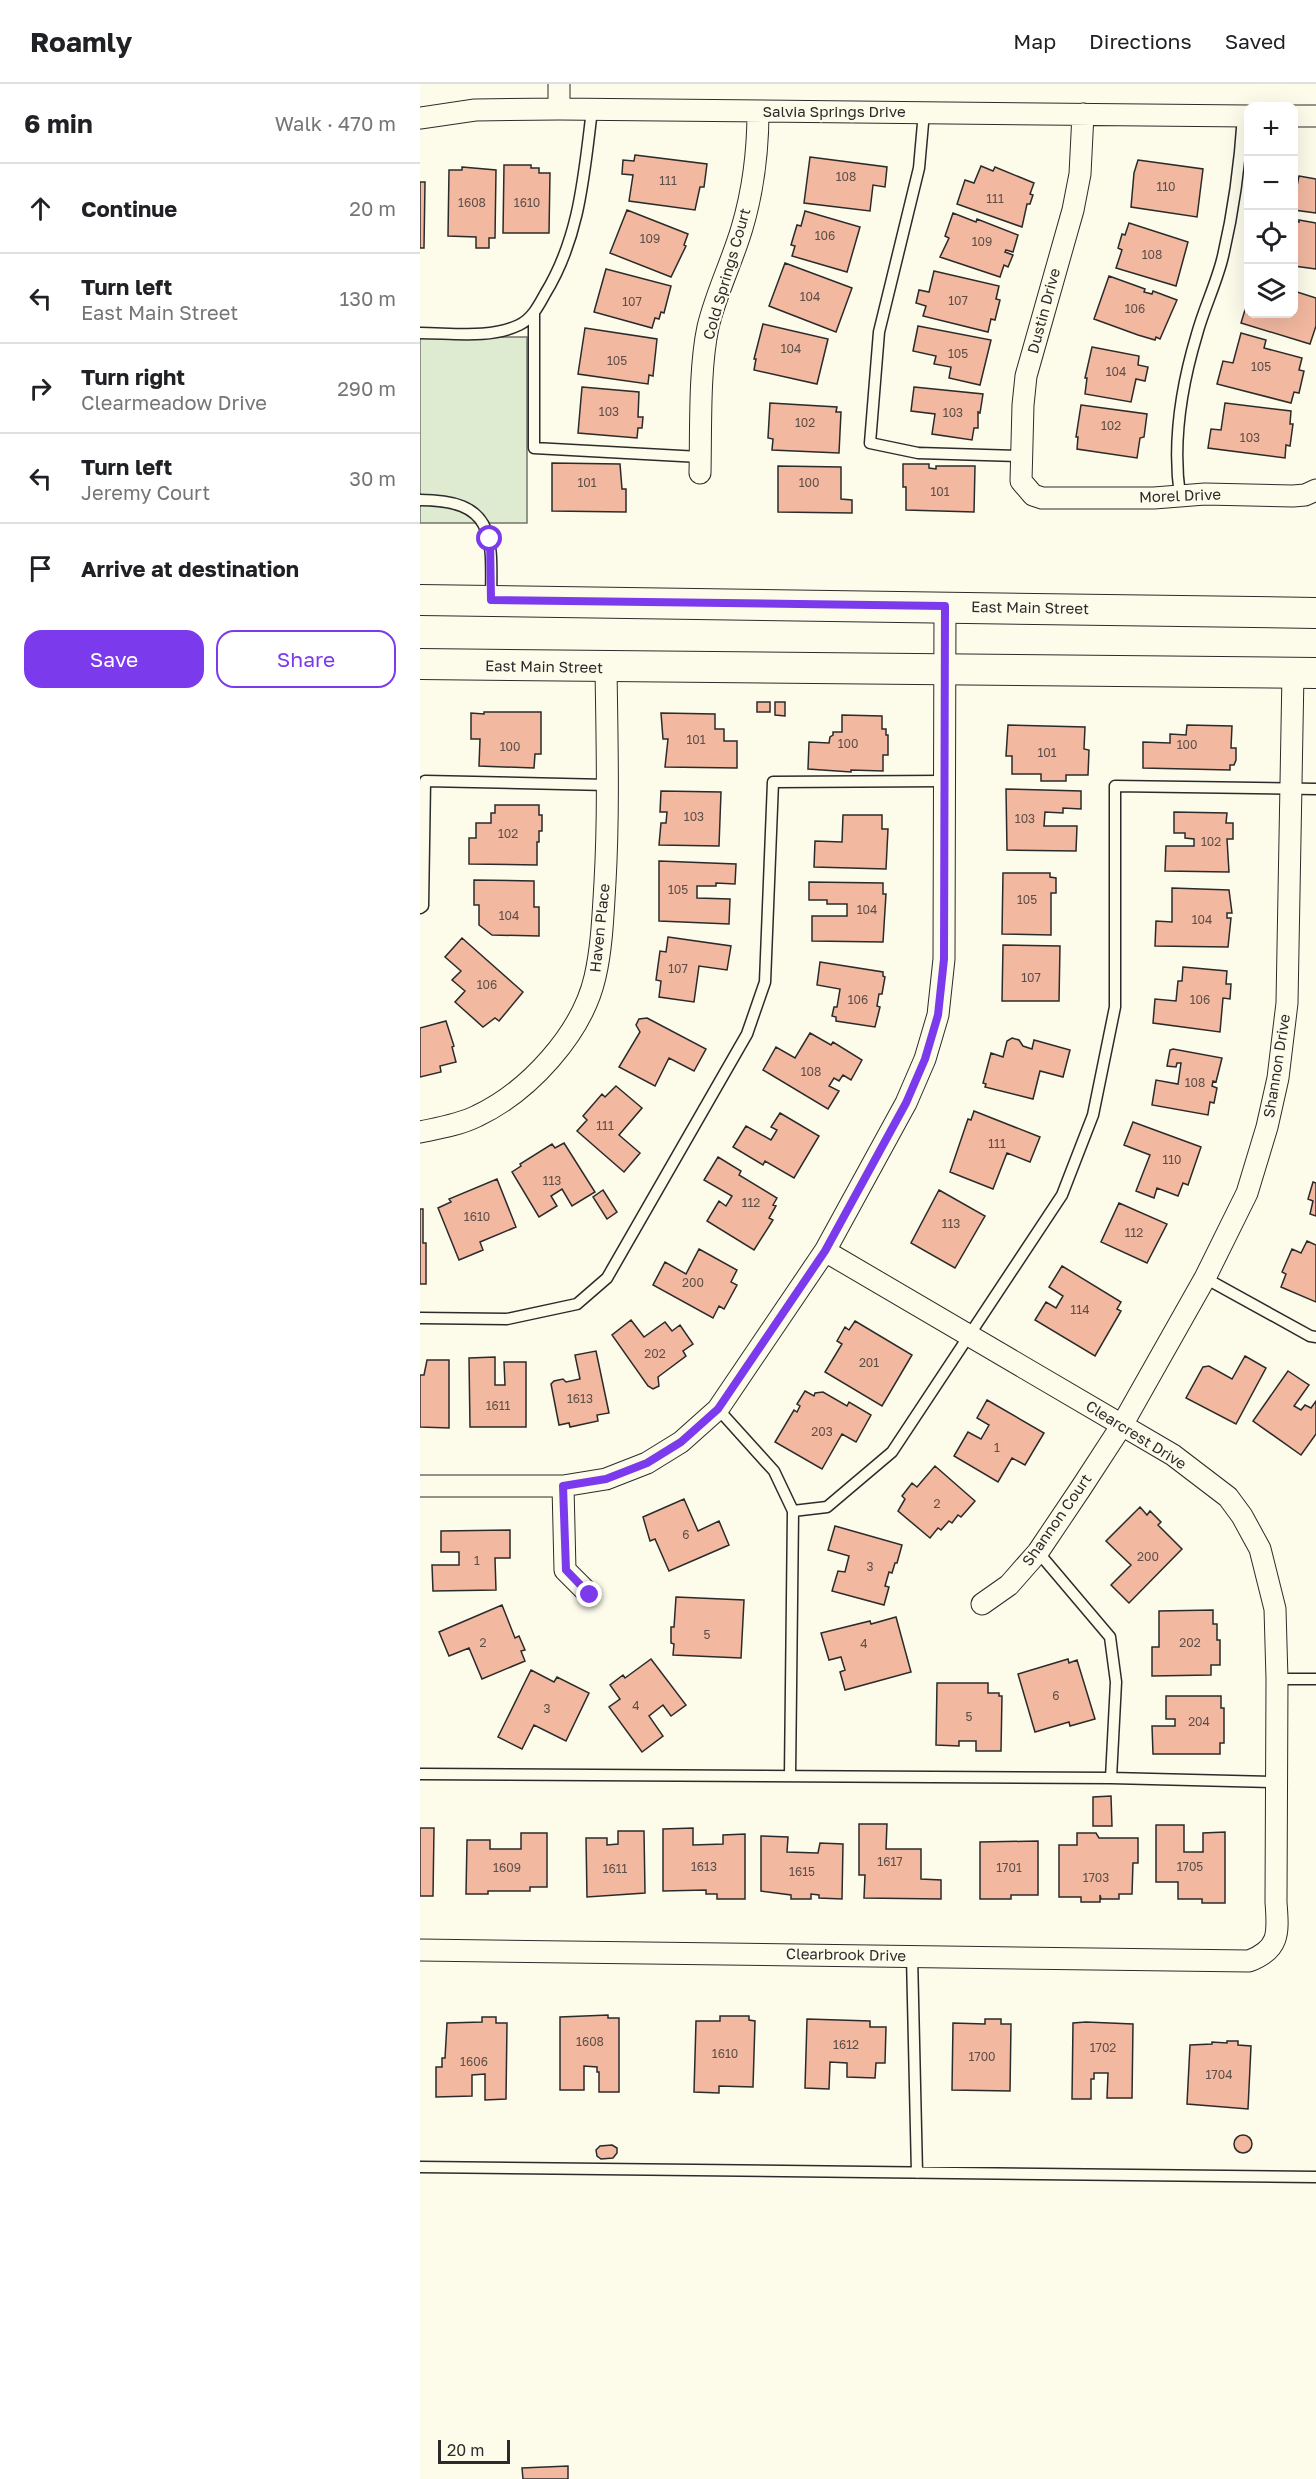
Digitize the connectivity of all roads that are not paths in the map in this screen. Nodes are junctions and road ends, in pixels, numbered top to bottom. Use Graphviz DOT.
graph roads {
  1 [pos="559,84"];
  2 [pos="559,109"];
  3 [pos="591,110"];
  4 [pos="758,111"];
  5 [pos="924,112"];
  6 [pos="1083,114"];
  7 [pos="1244,116"];
  8 [pos="1298,116"];
  9 [pos="1316,116"];
  10 [pos="420,118"];
  11 [pos="1244,133"];
  12 [pos="534,313"];
  13 [pos="420,333"];
  14 [pos="1020,456"];
  15 [pos="700,465"];
  16 [pos="1316,490"];
  17 [pos="1180,496"];
  18 [pos="1042,498"];
  19 [pos="420,500"];
  20 [pos="420,600"];
  21 [pos="491,600"];
  22 [pos="945,606"];
  23 [pos="1316,613"];
  24 [pos="420,664"];
  25 [pos="606,668"];
  26 [pos="945,670"];
  27 [pos="1305,673"];
  28 [pos="944,781"];
  29 [pos="607,785"];
  30 [pos="1290,789"];
  31 [pos="1316,789"];
  32 [pos="420,908"];
  33 [pos="420,1132"];
  34 [pos="825,1251"];
  35 [pos="1205,1278"];
  36 [pos="420,1318"];
  37 [pos="971,1335"];
  38 [pos="1316,1337"];
  39 [pos="718,1409"];
  40 [pos="1122,1425"];
  41 [pos="420,1486"];
  42 [pos="563,1486"];
  43 [pos="793,1511"];
  44 [pos="1038,1552"];
  45 [pos="590,1595"];
  46 [pos="982,1604"];
  47 [pos="1277,1679"];
  48 [pos="1316,1679"];
  49 [pos="420,1774"];
  50 [pos="790,1776"];
  51 [pos="1111,1778"];
  52 [pos="1277,1782"];
  53 [pos="420,1950"];
  54 [pos="1269,1950"];
  55 [pos="912,1956"];
  56 [pos="420,2167"];
  57 [pos="917,2173"];
  58 [pos="1316,2177"];
  1 -- 2 [label="street"];
  2 -- 3 [label="street, Salvia Springs Drive"];
  2 -- 10 [label="street, Salvia Springs Drive"];
  3 -- 4 [label="street, Salvia Springs Drive"];
  3 -- 12 [label="lane"];
  4 -- 5 [label="street, Salvia Springs Drive"];
  4 -- 15 [label="street, Cold Springs Court"];
  5 -- 6 [label="street, Salvia Springs Drive"];
  5 -- 14 [label="lane"];
  6 -- 7 [label="street, Salvia Springs Drive"];
  6 -- 14 [label="street, Dustin Drive"];
  8 -- 9 [label="street"];
  11 -- 17 [label="lane"];
  12 -- 13 [label="lane"];
  12 -- 15 [label="lane"];
  14 -- 18 [label="street, Dustin Drive"];
  16 -- 17 [label="street, Morel Drive"];
  17 -- 18 [label="street, Morel Drive"];
  19 -- 21 [label="lane"];
  20 -- 21 [label="main road, East Main Street"];
  21 -- 22 [label="main road, East Main Street"];
  22 -- 23 [label="main road, East Main Street"];
  22 -- 26 [label="street"];
  24 -- 25 [label="main road, East Main Street"];
  25 -- 26 [label="main road, East Main Street"];
  25 -- 29 [label="street, Haven Place"];
  26 -- 27 [label="main road, East Main Street"];
  26 -- 28 [label="street"];
  27 -- 30 [label="street, Shannon Drive"];
  28 -- 34 [label="street"];
  28 -- 36 [label="lane"];
  29 -- 32 [label="lane"];
  29 -- 33 [label="street, Haven Place"];
  30 -- 31 [label="lane"];
  30 -- 35 [label="street, Shannon Drive"];
  30 -- 37 [label="lane"];
  34 -- 37 [label="street, Clearcrest Drive"];
  34 -- 39 [label="street"];
  35 -- 38 [label="lane"];
  35 -- 40 [label="street, Shannon Drive"];
  37 -- 40 [label="street, Clearcrest Drive"];
  37 -- 43 [label="lane"];
  39 -- 42 [label="street"];
  39 -- 43 [label="lane"];
  40 -- 44 [label="street, Shannon Court"];
  40 -- 47 [label="street, Clearcrest Drive"];
  41 -- 42 [label="street"];
  42 -- 45 [label="street"];
  43 -- 50 [label="lane"];
  44 -- 46 [label="street, Shannon Court"];
  44 -- 51 [label="lane"];
  47 -- 48 [label="lane"];
  47 -- 52 [label="street, Clearcrest Drive"];
  49 -- 50 [label="lane"];
  50 -- 51 [label="lane"];
  51 -- 52 [label="lane"];
  52 -- 54 [label="street, Clearcrest Drive"];
  53 -- 55 [label="street, Clearbrook Drive"];
  54 -- 55 [label="street, Clearbrook Drive"];
  55 -- 57 [label="lane"];
  56 -- 57 [label="lane"];
  57 -- 58 [label="lane"];
}
